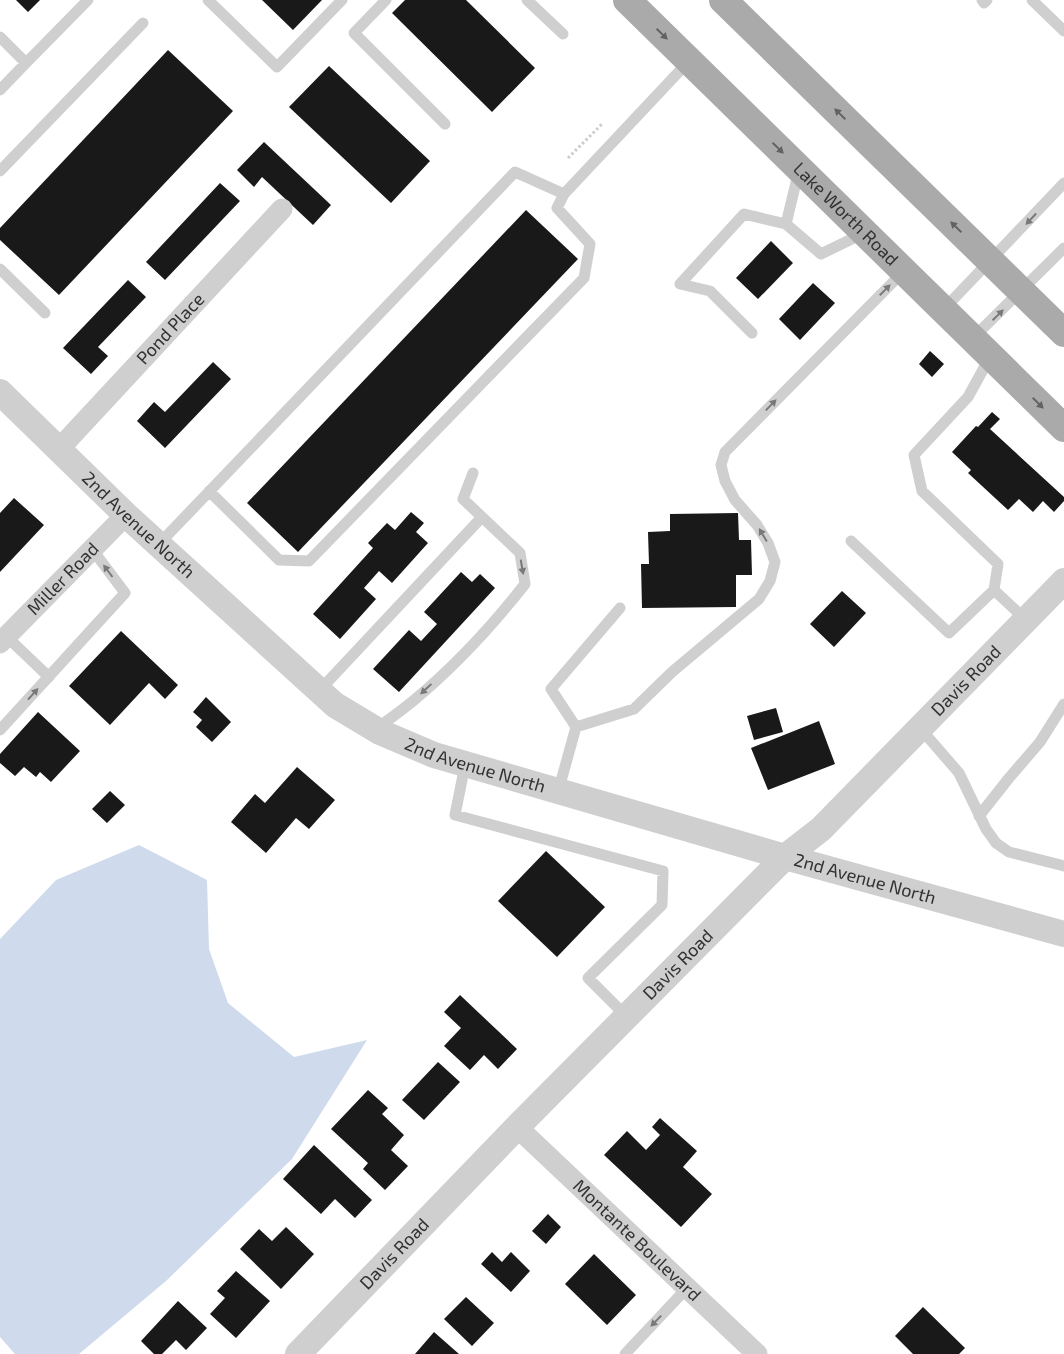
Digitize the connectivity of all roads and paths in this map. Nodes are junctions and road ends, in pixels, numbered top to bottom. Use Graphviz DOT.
graph roads {
  1 [pos="88,0"];
  2 [pos="208,0"];
  3 [pos="342,0"];
  4 [pos="386,0"];
  5 [pos="527,0"];
  6 [pos="627,0"];
  7 [pos="982,0"];
  8 [pos="987,0"];
  9 [pos="1032,0"];
  10 [pos="732,5"];
  11 [pos="143,23"];
  12 [pos="1064,31"];
  13 [pos="563,34"];
  14 [pos="0,37"];
  15 [pos="689,61"];
  16 [pos="26,63"];
  17 [pos="0,90"];
  18 [pos="445,124"];
  19 [pos="800,169"];
  20 [pos="0,171"];
  21 [pos="1064,183"];
  22 [pos="564,194"];
  23 [pos="282,209"];
  24 [pos="786,224"];
  25 [pos="864,232"];
  26 [pos="1064,248"];
  27 [pos="991,262"];
  28 [pos="0,269"];
  29 [pos="904,271"];
  30 [pos="1022,292"];
  31 [pos="943,310"];
  32 [pos="45,313"];
  33 [pos="752,333"];
  34 [pos="1064,333"];
  35 [pos="982,347"];
  36 [pos="0,392"];
  37 [pos="1064,428"];
  38 [pos="58,449"];
  39 [pos="473,474"];
  40 [pos="209,491"];
  41 [pos="126,515"];
  42 [pos="482,517"];
  43 [pos="851,541"];
  44 [pos="158,544"];
  45 [pos="92,549"];
  46 [pos="1064,581"];
  47 [pos="994,590"];
  48 [pos="620,608"];
  49 [pos="1026,620"];
  50 [pos="3,640"];
  51 [pos="49,677"];
  52 [pos="320,691"];
  53 [pos="1064,704"];
  54 [pos="576,727"];
  55 [pos="920,728"];
  56 [pos="376,729"];
  57 [pos="0,730"];
  58 [pos="465,765"];
  59 [pos="558,792"];
  60 [pos="979,816"];
  61 [pos="785,857"];
  62 [pos="1064,866"];
  63 [pos="1064,934"];
  64 [pos="626,1017"];
  65 [pos="517,1127"];
  66 [pos="687,1288"];
  67 [pos="747,1351"];
  68 [pos="298,1354"];
  69 [pos="625,1354"];
  1 -- 16 [label="lane"];
  2 -- 3 [label="lane"];
  4 -- 18 [label="lane"];
  5 -- 13 [label="lane"];
  6 -- 15 [label="main road, Lake Worth Road, one-way"];
  7 -- 8 [label="lane"];
  9 -- 12 [label="lane"];
  27 -- 10 [label="main road, one-way"];
  11 -- 20 [label="lane"];
  14 -- 16 [label="lane"];
  15 -- 19 [label="main road, Lake Worth Road, one-way"];
  15 -- 22 [label="lane"];
  16 -- 17 [label="lane"];
  19 -- 24 [label="lane"];
  19 -- 25 [label="main road, Lake Worth Road"];
  21 -- 27 [label="lane, one-way"];
  22 -- 40 [label="lane"];
  22 -- 40 [label="lane"];
  23 -- 38 [label="street, Pond Place"];
  24 -- 25 [label="lane"];
  24 -- 33 [label="lane"];
  25 -- 29 [label="main road, Lake Worth Road"];
  26 -- 30 [label="lane"];
  27 -- 30 [label="main road"];
  27 -- 31 [label="lane"];
  28 -- 32 [label="lane"];
  29 -- 31 [label="main road, Lake Worth Road"];
  54 -- 29 [label="lane, one-way"];
  30 -- 34 [label="main road"];
  35 -- 30 [label="lane, one-way"];
  31 -- 35 [label="main road, Lake Worth Road"];
  35 -- 37 [label="main road, Lake Worth Road, one-way"];
  35 -- 47 [label="lane"];
  36 -- 38 [label="street, 2nd Avenue North"];
  38 -- 41 [label="street, 2nd Avenue North"];
  39 -- 42 [label="lane"];
  40 -- 44 [label="lane"];
  41 -- 44 [label="street, 2nd Avenue North"];
  41 -- 45 [label="street, Miller Road"];
  42 -- 52 [label="lane"];
  42 -- 56 [label="lane, one-way"];
  43 -- 47 [label="lane"];
  44 -- 52 [label="street, 2nd Avenue North"];
  45 -- 50 [label="street, Miller Road"];
  51 -- 45 [label="lane, one-way"];
  46 -- 49 [label="street, Davis Road"];
  47 -- 49 [label="lane"];
  48 -- 54 [label="lane"];
  49 -- 55 [label="street, Davis Road"];
  50 -- 51 [label="lane"];
  57 -- 51 [label="lane, one-way"];
  52 -- 56 [label="street, 2nd Avenue North"];
  53 -- 60 [label="lane"];
  54 -- 59 [label="lane"];
  55 -- 60 [label="lane"];
  55 -- 61 [label="street, Davis Road"];
  56 -- 58 [label="street, 2nd Avenue North"];
  58 -- 59 [label="street, 2nd Avenue North"];
  58 -- 64 [label="lane"];
  59 -- 61 [label="street, 2nd Avenue North"];
  60 -- 62 [label="lane"];
  61 -- 63 [label="street, 2nd Avenue North"];
  61 -- 64 [label="street, Davis Road"];
  64 -- 65 [label="street, Davis Road"];
  65 -- 66 [label="street, Montante Boulevard"];
  65 -- 68 [label="street, Davis Road"];
  66 -- 67 [label="street, Montante Boulevard"];
  66 -- 69 [label="lane, one-way"];
}
